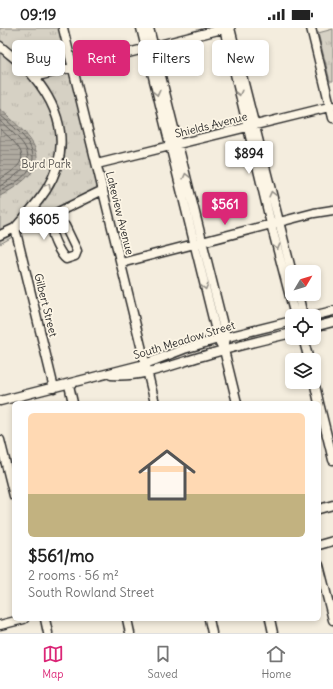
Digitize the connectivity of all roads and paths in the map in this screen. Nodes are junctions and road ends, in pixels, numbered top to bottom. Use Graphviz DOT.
graph roads {
  1 [pos="63,28"];
  2 [pos="141,28"];
  3 [pos="149,28"];
  4 [pos="224,28"];
  5 [pos="230,28"];
  6 [pos="311,28"];
  7 [pos="146,40"];
  8 [pos="150,40"];
  9 [pos="180,40"];
  10 [pos="0,46"];
  11 [pos="73,67"];
  12 [pos="75,76"];
  13 [pos="157,76"];
  14 [pos="34,77"];
  15 [pos="332,106"];
  16 [pos="333,118"];
  17 [pos="252,126"];
  18 [pos="174,145"];
  19 [pos="97,164"];
  20 [pos="103,190"];
  21 [pos="333,210"];
  22 [pos="52,215"];
  23 [pos="275,223"];
  24 [pos="56,225"];
  25 [pos="15,228"];
  26 [pos="0,236"];
  27 [pos="198,243"];
  28 [pos="121,263"];
  29 [pos="289,265"];
  30 [pos="293,309"];
  31 [pos="333,311"];
  32 [pos="321,314"];
  33 [pos="333,322"];
  34 [pos="285,323"];
  35 [pos="321,325"];
  36 [pos="285,334"];
  37 [pos="222,338"];
  38 [pos="224,350"];
  39 [pos="145,364"];
  40 [pos="147,373"];
  41 [pos="107,374"];
  42 [pos="69,385"];
  43 [pos="54,388"];
  44 [pos="316,389"];
  45 [pos="0,401"];
  46 [pos="73,401"];
  47 [pos="154,401"];
  48 [pos="237,401"];
  49 [pos="319,401"];
  50 [pos="322,429"];
  51 [pos="0,440"];
  52 [pos="333,460"];
  53 [pos="12,488"];
  54 [pos="333,505"];
  55 [pos="321,508"];
  56 [pos="333,541"];
  57 [pos="321,544"];
  58 [pos="321,573"];
  59 [pos="333,618"];
  60 [pos="16,621"];
  61 [pos="45,621"];
  62 [pos="127,621"];
  63 [pos="209,621"];
  64 [pos="270,621"];
  65 [pos="0,625"];
  66 [pos="48,633"];
  67 [pos="130,633"];
  68 [pos="212,633"];
  69 [pos="273,633"];
  1 -- 11 [label="street, Lakeview Avenue"];
  2 -- 7 [label="street"];
  3 -- 8 [label="street"];
  4 -- 9 [label="street"];
  4 -- 17 [label="street, one-way"];
  5 -- 17 [label="street"];
  6 -- 15 [label="street"];
  10 -- 14 [label="street"];
  11 -- 14 [label="street"];
  12 -- 19 [label="street, Lakeview Avenue"];
  13 -- 18 [label="street"];
  25 -- 14 [label="street, one-way"];
  15 -- 16 [label="street"];
  15 -- 17 [label="street, Shields Avenue"];
  17 -- 18 [label="street, Shields Avenue"];
  17 -- 23 [label="street"];
  18 -- 19 [label="street, Shields Avenue"];
  18 -- 27 [label="street"];
  19 -- 20 [label="street, Lakeview Avenue"];
  20 -- 22 [label="street"];
  20 -- 28 [label="street, Lakeview Avenue"];
  21 -- 23 [label="street"];
  22 -- 24 [label="street"];
  22 -- 25 [label="street"];
  23 -- 27 [label="street"];
  23 -- 29 [label="street"];
  23 -- 30 [label="street, one-way"];
  25 -- 26 [label="street"];
  25 -- 43 [label="street, Gilbert Street"];
  27 -- 28 [label="street"];
  27 -- 37 [label="street"];
  28 -- 39 [label="street, Lakeview Avenue"];
  31 -- 32 [label="street"];
  33 -- 35 [label="street"];
  34 -- 37 [label="street, South Meadow Street"];
  36 -- 38 [label="street, South Meadow Street"];
  37 -- 38 [label="street"];
  37 -- 39 [label="street, South Meadow Street"];
  38 -- 40 [label="street, South Meadow Street"];
  38 -- 48 [label="street"];
  39 -- 40 [label="street, Lakeview Avenue"];
  39 -- 41 [label="street, South Meadow Street"];
  40 -- 41 [label="street, South Meadow Street"];
  40 -- 47 [label="street, Lakeview Avenue"];
  41 -- 42 [label="street, South Meadow Street"];
  42 -- 43 [label="street, South Meadow Street"];
  42 -- 46 [label="street"];
  43 -- 45 [label="street, South Meadow Street"];
  44 -- 49 [label="street"];
  50 -- 52 [label="street"];
  51 -- 53 [label="street"];
  54 -- 55 [label="street"];
  56 -- 57 [label="street"];
  58 -- 59 [label="street"];
  60 -- 65 [label="street"];
  61 -- 66 [label="street"];
  62 -- 67 [label="street"];
  63 -- 68 [label="street"];
  64 -- 69 [label="street"];
}
